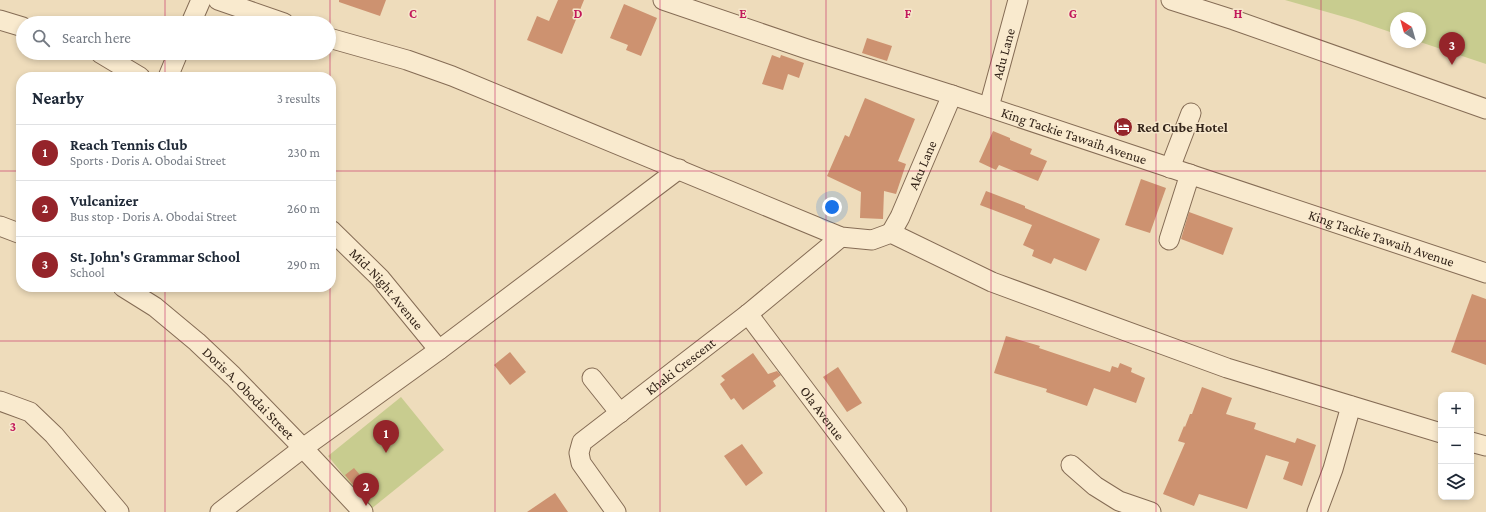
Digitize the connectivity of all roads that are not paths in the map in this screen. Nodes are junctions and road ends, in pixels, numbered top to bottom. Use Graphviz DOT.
graph roads {
  1 [pos="201,0"];
  2 [pos="218,0"];
  3 [pos="663,0"];
  4 [pos="1018,0"];
  5 [pos="1171,0"];
  6 [pos="194,16"];
  7 [pos="264,16"];
  8 [pos="0,20"];
  9 [pos="16,25"];
  10 [pos="336,40"];
  11 [pos="112,60"];
  12 [pos="175,60"];
  13 [pos="132,72"];
  14 [pos="170,72"];
  15 [pos="952,95"];
  16 [pos="989,107"];
  17 [pos="1486,109"];
  18 [pos="1191,113"];
  19 [pos="1170,168"];
  20 [pos="679,169"];
  21 [pos="1190,174"];
  22 [pos="0,226"];
  23 [pos="16,232"];
  24 [pos="890,233"];
  25 [pos="336,235"];
  26 [pos="841,237"];
  27 [pos="1169,240"];
  28 [pos="1486,273"];
  29 [pos="131,292"];
  30 [pos="748,314"];
  31 [pos="439,350"];
  32 [pos="592,378"];
  33 [pos="0,401"];
  34 [pos="1351,406"];
  35 [pos="620,412"];
  36 [pos="1438,432"];
  37 [pos="1474,443"];
  38 [pos="1486,446"];
  39 [pos="303,448"];
  40 [pos="1071,465"];
  41 [pos="119,512"];
  42 [pos="220,512"];
  43 [pos="363,512"];
  44 [pos="616,512"];
  45 [pos="897,512"];
  46 [pos="1151,512"];
  47 [pos="1318,512"];
  1 -- 6 [label="street"];
  2 -- 7 [label="street"];
  3 -- 15 [label="street, King Tackie Tawaih Avenue"];
  4 -- 16 [label="street, Adu Lane"];
  5 -- 17 [label="street"];
  8 -- 9 [label="street"];
  10 -- 20 [label="street"];
  11 -- 13 [label="street"];
  12 -- 14 [label="street"];
  15 -- 16 [label="street, King Tackie Tawaih Avenue"];
  15 -- 24 [label="street, Aku Lane"];
  16 -- 19 [label="street, King Tackie Tawaih Avenue"];
  18 -- 19 [label="street"];
  19 -- 21 [label="street, King Tackie Tawaih Avenue"];
  20 -- 26 [label="street"];
  20 -- 31 [label="street"];
  21 -- 27 [label="street"];
  21 -- 28 [label="street, King Tackie Tawaih Avenue"];
  22 -- 23 [label="street"];
  24 -- 26 [label="street"];
  24 -- 34 [label="street"];
  25 -- 31 [label="street, Mid-Night Avenue"];
  26 -- 30 [label="street, Khaki Crescent"];
  29 -- 39 [label="street, Doris A. Obodai Street"];
  30 -- 35 [label="street, Khaki Crescent"];
  30 -- 45 [label="street, Ola Avenue"];
  31 -- 39 [label="street"];
  32 -- 35 [label="street"];
  33 -- 41 [label="street"];
  34 -- 36 [label="street"];
  34 -- 47 [label="street"];
  35 -- 44 [label="street, Khaki Crescent"];
  37 -- 38 [label="street"];
  39 -- 42 [label="street"];
  39 -- 43 [label="street, Doris A. Obodai Street"];
  40 -- 46 [label="street"];
}
